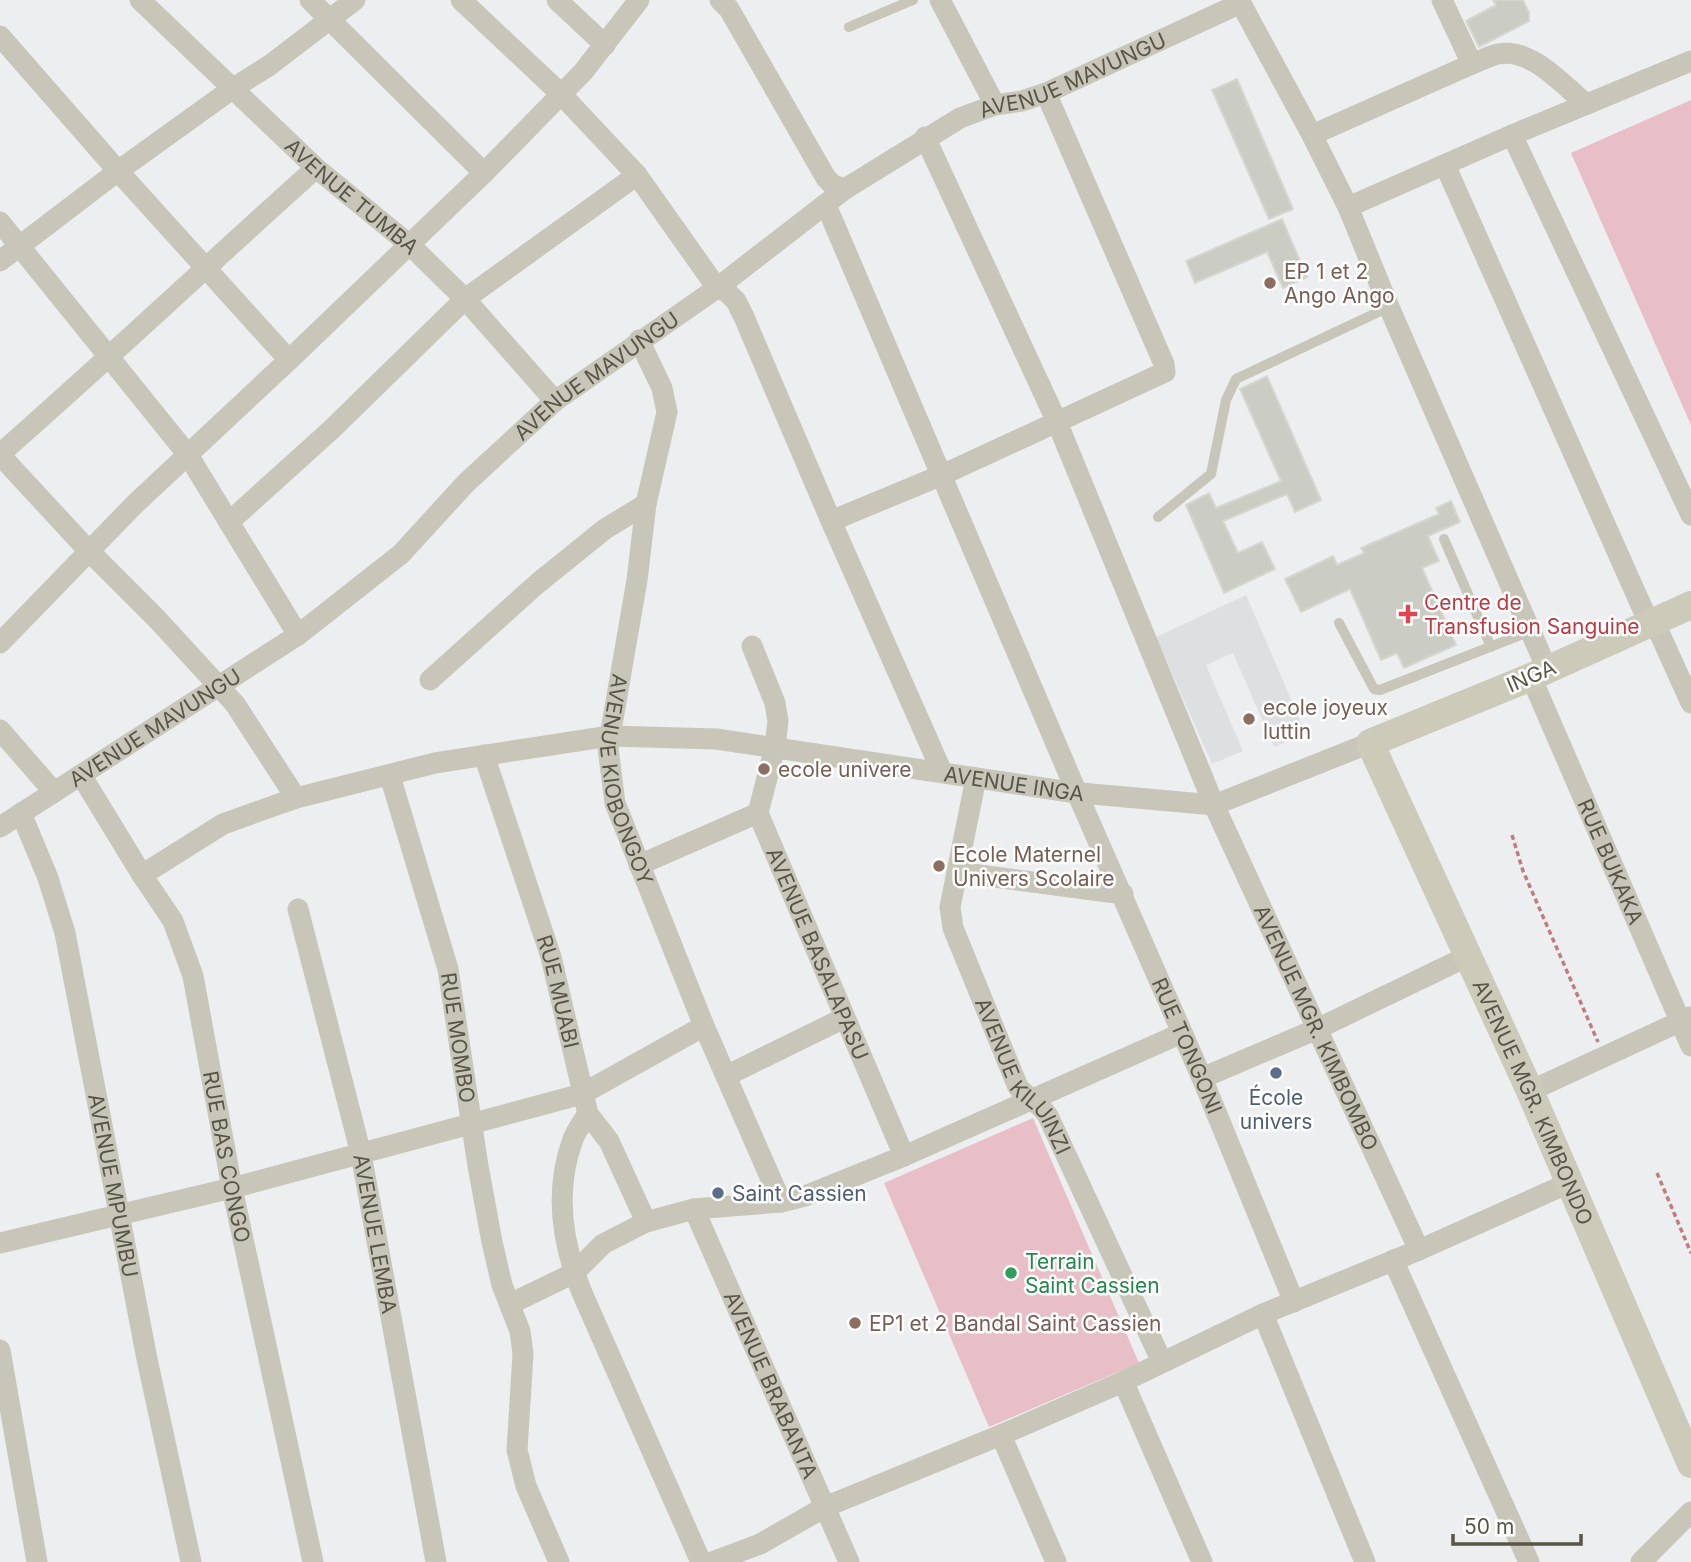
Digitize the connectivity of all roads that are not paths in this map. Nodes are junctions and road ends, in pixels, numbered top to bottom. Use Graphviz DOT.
graph roads {
  1 [pos="140,0"];
  2 [pos="310,0"];
  3 [pos="355,0"];
  4 [pos="461,0"];
  5 [pos="557,0"];
  6 [pos="639,0"];
  7 [pos="913,0"];
  8 [pos="940,0"];
  9 [pos="1442,0"];
  10 [pos="724,1"];
  11 [pos="1240,1"];
  12 [pos="329,19"];
  13 [pos="849,27"];
  14 [pos="0,36"];
  15 [pos="604,45"];
  16 [pos="1691,61"];
  17 [pos="1472,64"];
  18 [pos="232,89"];
  19 [pos="1046,93"];
  20 [pos="561,94"];
  21 [pos="1586,104"];
  22 [pos="995,105"];
  23 [pos="1312,135"];
  24 [pos="1512,135"];
  25 [pos="925,137"];
  26 [pos="1445,165"];
  27 [pos="316,168"];
  28 [pos="118,171"];
  29 [pos="484,173"];
  30 [pos="637,175"];
  31 [pos="845,189"];
  32 [pos="826,205"];
  33 [pos="1348,207"];
  34 [pos="0,222"];
  35 [pos="410,245"];
  36 [pos="21,247"];
  37 [pos="0,261"];
  38 [pos="204,268"];
  39 [pos="718,288"];
  40 [pos="465,299"];
  41 [pos="1389,307"];
  42 [pos="639,341"];
  43 [pos="109,358"];
  44 [pos="289,360"];
  45 [pos="555,401"];
  46 [pos="1057,422"];
  47 [pos="0,454"];
  48 [pos="188,455"];
  49 [pos="942,475"];
  50 [pos="646,504"];
  51 [pos="1691,515"];
  52 [pos="1158,517"];
  53 [pos="831,521"];
  54 [pos="229,522"];
  55 [pos="1444,539"];
  56 [pos="88,550"];
  57 [pos="1691,605"];
  58 [pos="1651,622"];
  59 [pos="1339,623"];
  60 [pos="1531,631"];
  61 [pos="298,635"];
  62 [pos="0,643"];
  63 [pos="752,646"];
  64 [pos="1491,647"];
  65 [pos="1539,673"];
  66 [pos="430,680"];
  67 [pos="219,687"];
  68 [pos="1691,703"];
  69 [pos="0,730"];
  70 [pos="610,736"];
  71 [pos="1370,743"];
  72 [pos="775,747"];
  73 [pos="484,755"];
  74 [pos="942,772"];
  75 [pos="81,775"];
  76 [pos="390,776"];
  77 [pos="976,778"];
  78 [pos="54,792"];
  79 [pos="1077,793"];
  80 [pos="296,798"];
  81 [pos="1214,805"];
  82 [pos="21,813"];
  83 [pos="758,813"];
  84 [pos="0,827"];
  85 [pos="639,865"];
  86 [pos="957,872"];
  87 [pos="142,875"];
  88 [pos="1123,894"];
  89 [pos="298,909"];
  90 [pos="1466,957"];
  91 [pos="844,1018"];
  92 [pos="1686,1019"];
  93 [pos="704,1026"];
  94 [pos="1317,1029"];
  95 [pos="1182,1033"];
  96 [pos="1691,1046"];
  97 [pos="726,1076"];
  98 [pos="1202,1078"];
  99 [pos="1530,1091"];
  100 [pos="1034,1100"];
  101 [pos="585,1104"];
  102 [pos="471,1125"];
  103 [pos="361,1154"];
  104 [pos="904,1156"];
  105 [pos="1569,1183"];
  106 [pos="232,1188"];
  107 [pos="782,1202"];
  108 [pos="694,1209"];
  109 [pos="121,1216"];
  110 [pos="646,1222"];
  111 [pos="0,1243"];
  112 [pos="1419,1250"];
  113 [pos="1393,1260"];
  114 [pos="574,1273"];
  115 [pos="1294,1302"];
  116 [pos="510,1304"];
  117 [pos="1263,1314"];
  118 [pos="0,1350"];
  119 [pos="1162,1362"];
  120 [pos="1123,1381"];
  121 [pos="1683,1426"];
  122 [pos="1001,1435"];
  123 [pos="1691,1464"];
  124 [pos="825,1507"];
  125 [pos="1691,1512"];
  126 [pos="764,1553"];
  127 [pos="37,1562"];
  128 [pos="191,1562"];
  129 [pos="313,1562"];
  130 [pos="436,1562"];
  131 [pos="559,1562"];
  132 [pos="701,1562"];
  133 [pos="712,1562"];
  134 [pos="849,1562"];
  135 [pos="1056,1562"];
  136 [pos="1202,1562"];
  137 [pos="1365,1562"];
  138 [pos="1529,1562"];
  139 [pos="1641,1562"];
  1 -- 18 [label="street, AVENUE TUMBA"];
  2 -- 12 [label="street"];
  3 -- 12 [label="street"];
  4 -- 20 [label="street"];
  5 -- 15 [label="street"];
  6 -- 15 [label="street"];
  7 -- 13 [label="lane"];
  8 -- 22 [label="street"];
  9 -- 17 [label="street"];
  10 -- 31 [label="street"];
  11 -- 19 [label="street, AVENUE MAVUNGU"];
  11 -- 23 [label="street, RUE BUKAKA"];
  12 -- 18 [label="street"];
  12 -- 29 [label="street"];
  14 -- 28 [label="street"];
  15 -- 20 [label="street"];
  16 -- 21 [label="street"];
  17 -- 21 [label="street"];
  17 -- 23 [label="street"];
  18 -- 27 [label="street, AVENUE TUMBA"];
  18 -- 28 [label="street"];
  19 -- 22 [label="street, AVENUE MAVUNGU"];
  19 -- 46 [label="street"];
  20 -- 29 [label="street"];
  20 -- 30 [label="street"];
  21 -- 24 [label="street"];
  22 -- 25 [label="street, AVENUE MAVUNGU"];
  23 -- 33 [label="street, RUE BUKAKA"];
  24 -- 26 [label="street"];
  24 -- 51 [label="street"];
  25 -- 31 [label="street, AVENUE MAVUNGU"];
  25 -- 46 [label="street, AVENUE MGR. KIMBOMBO"];
  26 -- 33 [label="street"];
  26 -- 58 [label="street"];
  27 -- 35 [label="street, AVENUE TUMBA"];
  27 -- 38 [label="street"];
  28 -- 36 [label="street"];
  28 -- 38 [label="street"];
  29 -- 35 [label="street"];
  30 -- 39 [label="street"];
  30 -- 40 [label="street"];
  31 -- 32 [label="street, AVENUE MAVUNGU"];
  32 -- 39 [label="street, AVENUE MAVUNGU"];
  32 -- 49 [label="street, RUE TONGONI"];
  33 -- 41 [label="street, RUE BUKAKA"];
  34 -- 36 [label="street"];
  35 -- 40 [label="street, AVENUE TUMBA"];
  35 -- 44 [label="street"];
  36 -- 37 [label="street"];
  36 -- 43 [label="street"];
  38 -- 43 [label="street"];
  38 -- 44 [label="street"];
  39 -- 42 [label="street, AVENUE MAVUNGU"];
  39 -- 53 [label="street"];
  40 -- 45 [label="street, AVENUE TUMBA"];
  40 -- 54 [label="street"];
  41 -- 52 [label="lane"];
  41 -- 60 [label="street, RUE BUKAKA"];
  42 -- 45 [label="street, AVENUE MAVUNGU"];
  42 -- 50 [label="street, AVENUE KIOBONGOY"];
  43 -- 47 [label="street"];
  43 -- 48 [label="street"];
  44 -- 48 [label="street"];
  45 -- 61 [label="street, AVENUE MAVUNGU"];
  46 -- 49 [label="street"];
  46 -- 81 [label="street, AVENUE MGR. KIMBOMBO"];
  47 -- 56 [label="street"];
  48 -- 54 [label="street"];
  48 -- 56 [label="street"];
  49 -- 53 [label="street"];
  49 -- 79 [label="street, RUE TONGONI"];
  50 -- 66 [label="street"];
  50 -- 70 [label="street, AVENUE KIOBONGOY"];
  53 -- 74 [label="street"];
  54 -- 61 [label="street"];
  55 -- 64 [label="lane"];
  56 -- 62 [label="street"];
  56 -- 67 [label="street"];
  57 -- 58 [label="street, INGA"];
  58 -- 65 [label="street, INGA"];
  58 -- 68 [label="street"];
  59 -- 64 [label="lane"];
  60 -- 64 [label="lane"];
  60 -- 65 [label="street, RUE BUKAKA"];
  61 -- 67 [label="street, AVENUE MAVUNGU"];
  63 -- 72 [label="street"];
  65 -- 71 [label="street, INGA"];
  65 -- 92 [label="street, RUE BUKAKA"];
  67 -- 75 [label="street, AVENUE MAVUNGU"];
  67 -- 80 [label="street"];
  69 -- 78 [label="street"];
  70 -- 72 [label="street, AVENUE INGA"];
  70 -- 73 [label="street, AVENUE INGA"];
  70 -- 85 [label="street, AVENUE KIOBONGOY"];
  71 -- 81 [label="street, AVENUE INGA"];
  71 -- 90 [label="street, AVENUE MGR. KIMBONDO"];
  72 -- 74 [label="street, AVENUE INGA"];
  72 -- 83 [label="street"];
  73 -- 76 [label="street, AVENUE INGA"];
  73 -- 101 [label="street, RUE MUABI"];
  74 -- 77 [label="street, AVENUE INGA"];
  75 -- 78 [label="street, AVENUE MAVUNGU"];
  75 -- 87 [label="street, RUE BAS CONGO"];
  76 -- 80 [label="street, AVENUE INGA"];
  76 -- 102 [label="street, RUE MOMBO"];
  77 -- 79 [label="street, AVENUE INGA"];
  77 -- 86 [label="street, AVENUE KILUINZI"];
  78 -- 82 [label="street, AVENUE MAVUNGU"];
  79 -- 81 [label="street, AVENUE INGA"];
  79 -- 88 [label="street, RUE TONGONI"];
  80 -- 87 [label="street, AVENUE INGA"];
  81 -- 94 [label="street, AVENUE MGR. KIMBOMBO"];
  82 -- 84 [label="street, AVENUE MAVUNGU"];
  82 -- 109 [label="street, AVENUE MPUMBU"];
  83 -- 85 [label="street"];
  83 -- 91 [label="street, AVENUE BASALAPASU"];
  85 -- 93 [label="street, AVENUE KIOBONGOY"];
  86 -- 88 [label="street"];
  86 -- 100 [label="street, AVENUE KILUINZI"];
  87 -- 106 [label="street, RUE BAS CONGO"];
  88 -- 95 [label="street, RUE TONGONI"];
  89 -- 103 [label="street, AVENUE LEMBA"];
  90 -- 94 [label="street"];
  90 -- 99 [label="street, AVENUE MGR. KIMBONDO"];
  91 -- 97 [label="street"];
  91 -- 104 [label="street, AVENUE BASALAPASU"];
  92 -- 96 [label="street, RUE BUKAKA"];
  92 -- 99 [label="street"];
  93 -- 97 [label="street, AVENUE KIOBONGOY"];
  93 -- 101 [label="street"];
  94 -- 98 [label="street"];
  94 -- 112 [label="street, AVENUE MGR. KIMBOMBO"];
  95 -- 98 [label="street, RUE TONGONI"];
  95 -- 100 [label="street"];
  97 -- 107 [label="street, AVENUE KIOBONGOY"];
  98 -- 115 [label="street, RUE TONGONI"];
  99 -- 105 [label="street, AVENUE MGR. KIMBONDO"];
  100 -- 104 [label="street"];
  100 -- 119 [label="street, AVENUE KILUINZI"];
  101 -- 102 [label="street"];
  101 -- 110 [label="street, RUE MUABI"];
  101 -- 114 [label="street"];
  102 -- 103 [label="street"];
  102 -- 116 [label="street, RUE MOMBO"];
  103 -- 106 [label="street"];
  103 -- 130 [label="street, AVENUE LEMBA"];
  104 -- 107 [label="street"];
  105 -- 112 [label="street"];
  105 -- 121 [label="street, AVENUE MGR. KIMBONDO"];
  106 -- 109 [label="street"];
  106 -- 129 [label="street, RUE BAS CONGO"];
  107 -- 108 [label="street"];
  108 -- 110 [label="street"];
  108 -- 124 [label="street, AVENUE BRABANTA"];
  109 -- 111 [label="street"];
  109 -- 128 [label="street, AVENUE MPUMBU"];
  110 -- 114 [label="street"];
  112 -- 113 [label="street"];
  113 -- 115 [label="street"];
  113 -- 138 [label="street"];
  114 -- 116 [label="street"];
  114 -- 132 [label="street"];
  115 -- 117 [label="street"];
  116 -- 131 [label="street, RUE MOMBO"];
  117 -- 119 [label="street"];
  117 -- 137 [label="street"];
  118 -- 127 [label="street"];
  119 -- 120 [label="street"];
  120 -- 122 [label="street"];
  120 -- 136 [label="street"];
  121 -- 123 [label="street, AVENUE MGR. KIMBONDO"];
  122 -- 124 [label="street"];
  122 -- 135 [label="street"];
  124 -- 126 [label="street"];
  124 -- 134 [label="street, AVENUE BRABANTA"];
  125 -- 139 [label="street"];
  126 -- 133 [label="street"];
}
